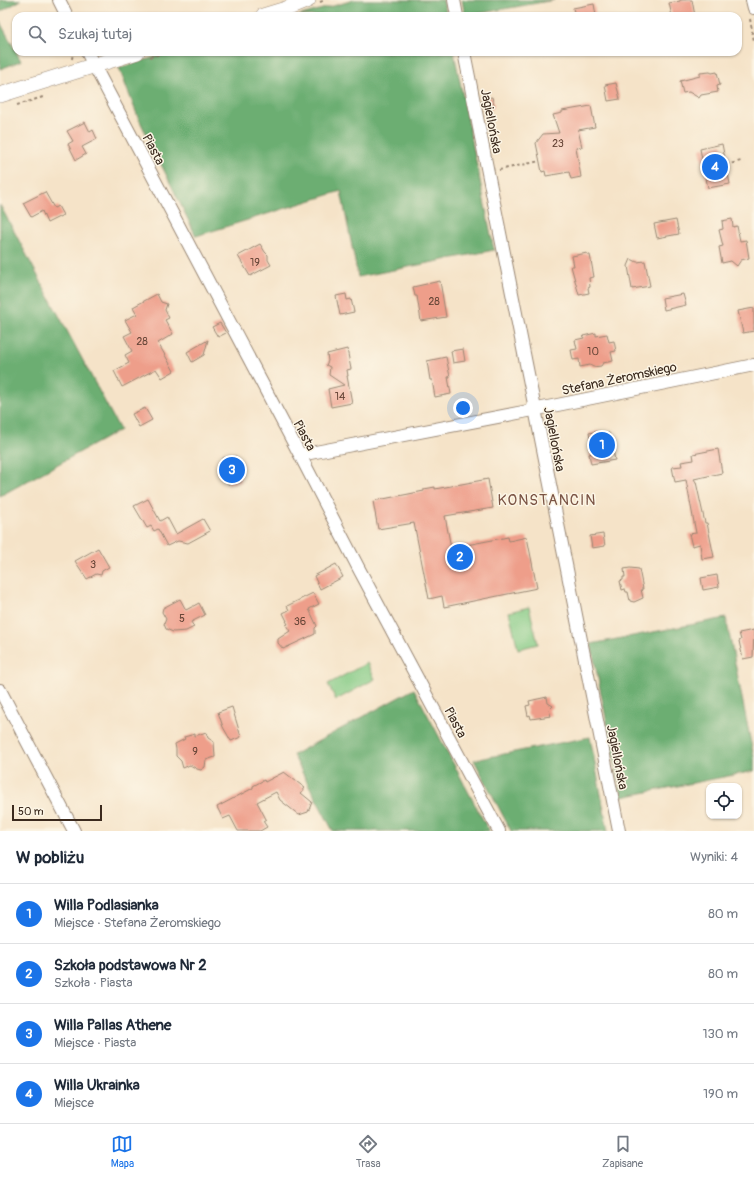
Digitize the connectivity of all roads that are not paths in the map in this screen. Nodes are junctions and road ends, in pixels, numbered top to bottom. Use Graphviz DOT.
graph roads {
  1 [pos="59,0"];
  2 [pos="308,0"];
  3 [pos="454,0"];
  4 [pos="752,0"];
  5 [pos="754,8"];
  6 [pos="65,12"];
  7 [pos="276,12"];
  8 [pos="456,12"];
  9 [pos="89,56"];
  10 [pos="124,56"];
  11 [pos="465,56"];
  12 [pos="94,65"];
  13 [pos="0,95"];
  14 [pos="754,365"];
  15 [pos="534,410"];
  16 [pos="300,455"];
  17 [pos="1,695"];
  18 [pos="74,831"];
  19 [pos="499,831"];
  20 [pos="619,831"];
  1 -- 6 [label="street"];
  2 -- 7 [label="street"];
  3 -- 8 [label="street"];
  4 -- 5 [label="street"];
  9 -- 12 [label="street, Piasta"];
  10 -- 12 [label="street"];
  11 -- 15 [label="street, Jagiellońska"];
  12 -- 13 [label="street"];
  12 -- 16 [label="street, Piasta"];
  14 -- 15 [label="street, Stefana Żeromskiego"];
  15 -- 16 [label="street, Stefana Żeromskiego"];
  15 -- 20 [label="street, Jagiellońska"];
  16 -- 19 [label="street, Piasta"];
  17 -- 18 [label="street"];
}
